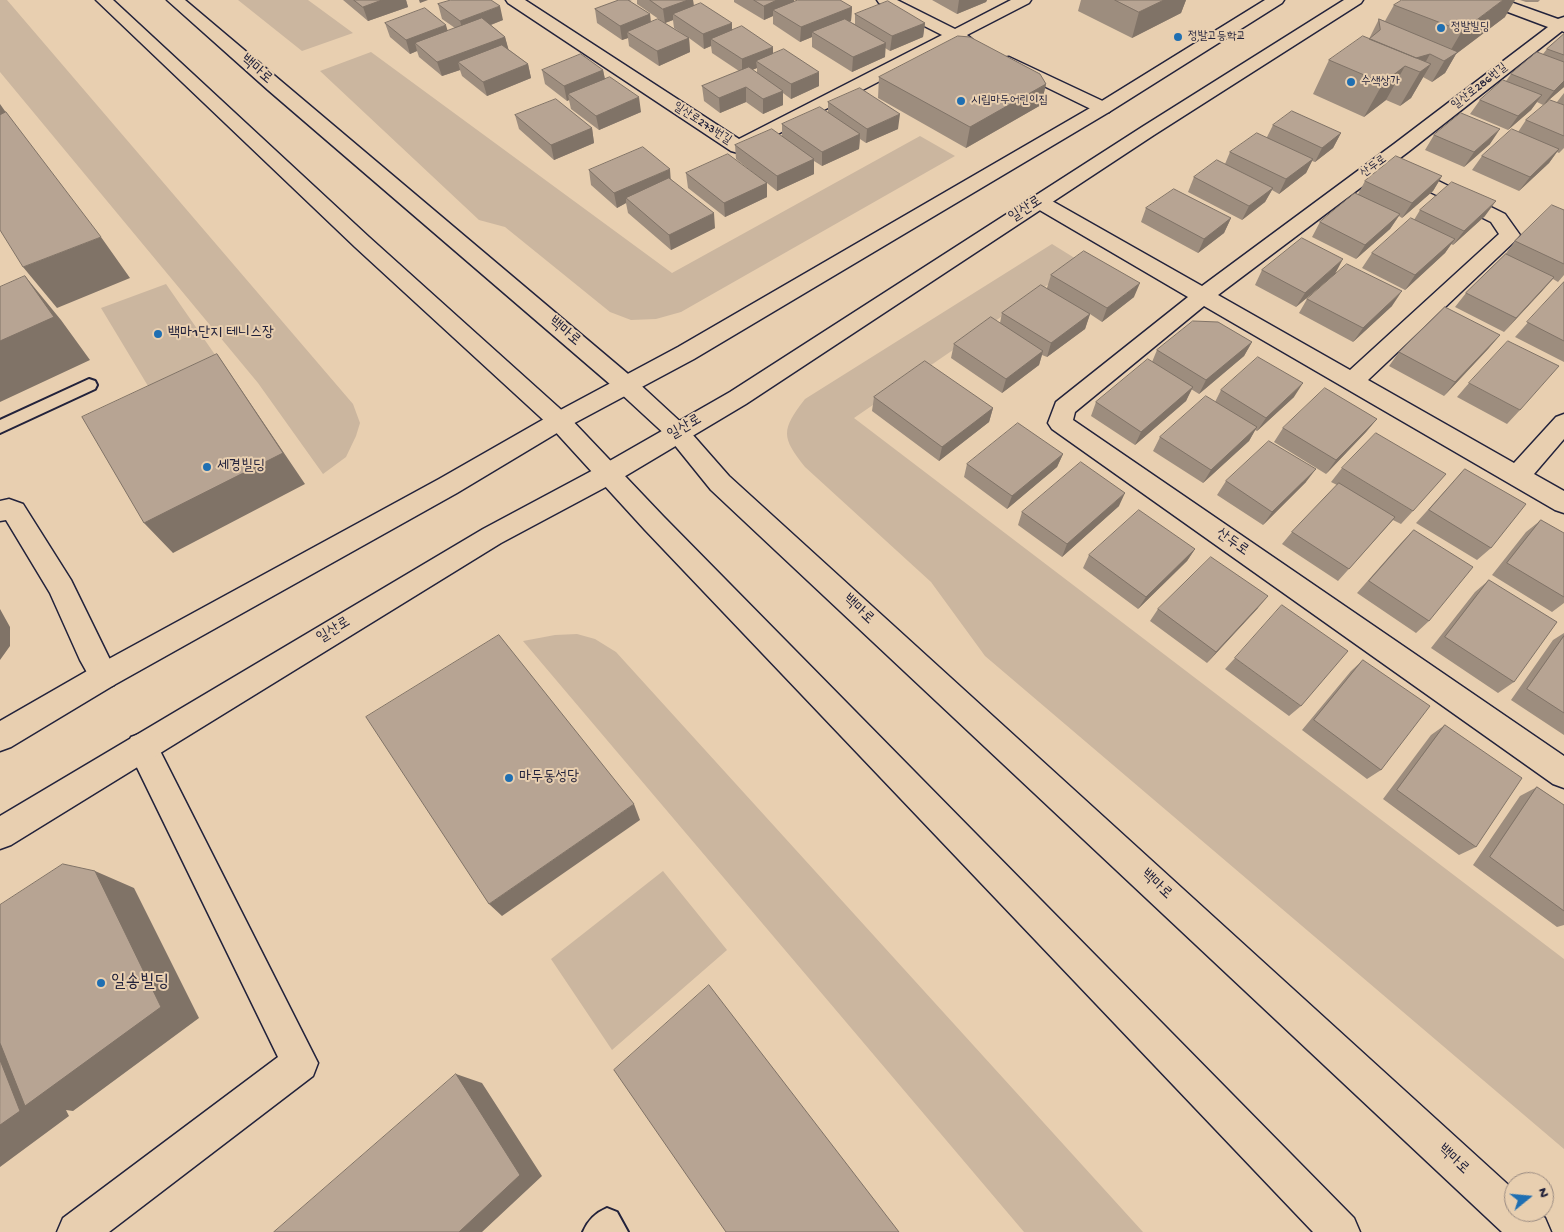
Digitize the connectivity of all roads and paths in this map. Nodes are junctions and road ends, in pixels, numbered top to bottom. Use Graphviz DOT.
graph roads {
  1 [pos="104,0"];
  2 [pos="176,0"];
  3 [pos="514,0"];
  4 [pos="885,0"];
  5 [pos="1023,0"];
  6 [pos="1276,0"];
  7 [pos="1356,0"];
  8 [pos="1490,0"];
  9 [pos="1562,25"];
  10 [pos="953,35"];
  11 [pos="978,47"];
  12 [pos="995,55"];
  13 [pos="1103,108"];
  14 [pos="1391,154"];
  15 [pos="1038,201"];
  16 [pos="1204,295"];
  17 [pos="1352,381"];
  18 [pos="89,385"];
  19 [pos="626,385"];
  20 [pos="559,421"];
  21 [pos="1564,423"];
  22 [pos="0,427"];
  23 [pos="677,432"];
  24 [pos="608,474"];
  25 [pos="1517,476"];
  26 [pos="1564,503"];
  27 [pos="0,511"];
  28 [pos="104,676"];
  29 [pos="0,736"];
  30 [pos="142,747"];
  31 [pos="1564,774"];
  32 [pos="0,834"];
  33 [pos="77,1232"];
  34 [pos="597,1232"];
  35 [pos="614,1232"];
  36 [pos="1340,1232"];
  37 [pos="1531,1232"];
  1 -- 20 [label="main road"];
  2 -- 19 [label="main road, 백마로"];
  3 -- 10 [label="main road, 일산로273번길"];
  4 -- 10 [label="main road"];
  5 -- 10 [label="main road"];
  6 -- 13 [label="main road"];
  7 -- 15 [label="main road, 일산로"];
  8 -- 9 [label="main road, 일산로286번길"];
  9 -- 14 [label="main road, 일산로286번길"];
  10 -- 11 [label="main road"];
  12 -- 13 [label="main road"];
  13 -- 19 [label="main road"];
  14 -- 16 [label="main road, 산두로"];
  14 -- 17 [label="main road"];
  15 -- 16 [label="main road"];
  15 -- 23 [label="main road, 일산로"];
  16 -- 17 [label="main road"];
  16 -- 31 [label="main road, 산두로"];
  17 -- 25 [label="main road"];
  18 -- 22 [label="lane"];
  19 -- 20 [label="main road"];
  19 -- 23 [label="main road, 백마로"];
  20 -- 24 [label="main road"];
  20 -- 28 [label="main road"];
  21 -- 25 [label="main road"];
  23 -- 24 [label="main road, 일산로"];
  23 -- 37 [label="main road, 백마로"];
  24 -- 30 [label="main road, 일산로"];
  24 -- 36 [label="main road"];
  25 -- 26 [label="main road"];
  27 -- 28 [label="main road"];
  28 -- 29 [label="main road"];
  30 -- 32 [label="main road, 일산로"];
  30 -- 33 [label="main road"];
  34 -- 35 [label="lane"];
}
